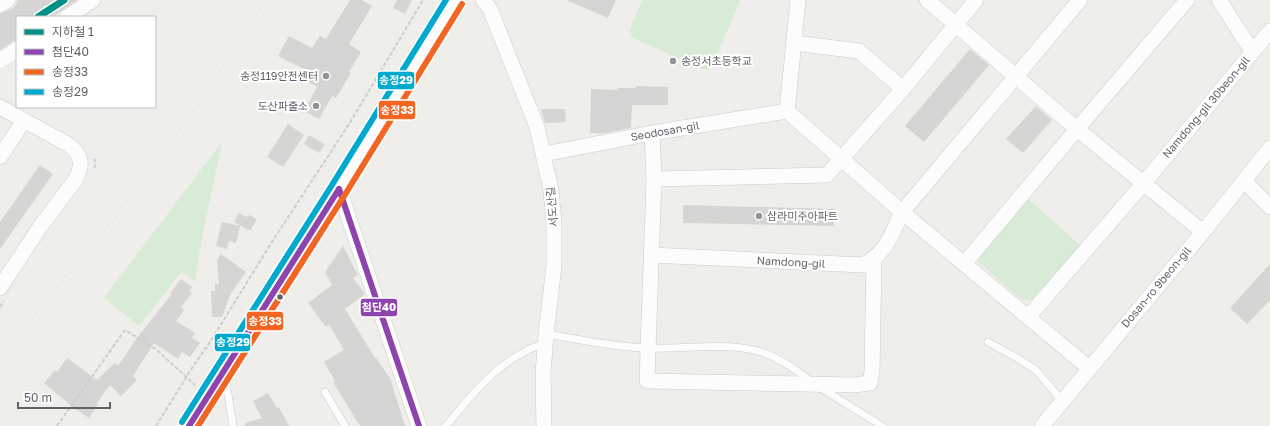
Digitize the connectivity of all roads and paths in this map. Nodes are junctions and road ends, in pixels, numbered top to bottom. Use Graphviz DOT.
graph roads {
  1 [pos="8,0"];
  2 [pos="93,0"];
  3 [pos="423,0"];
  4 [pos="455,0"];
  5 [pos="483,0"];
  6 [pos="798,0"];
  7 [pos="927,0"];
  8 [pos="976,0"];
  9 [pos="1080,0"];
  10 [pos="1187,0"];
  11 [pos="1219,0"];
  12 [pos="0,5"];
  13 [pos="69,16"];
  14 [pos="956,26"];
  15 [pos="1270,31"];
  16 [pos="794,43"];
  17 [pos="16,51"];
  18 [pos="1252,51"];
  19 [pos="0,60"];
  20 [pos="1015,76"];
  21 [pos="903,90"];
  22 [pos="0,107"];
  23 [pos="787,111"];
  24 [pos="24,120"];
  25 [pos="1076,129"];
  26 [pos="652,133"];
  27 [pos="1270,148"];
  28 [pos="544,154"];
  29 [pos="0,157"];
  30 [pos="843,159"];
  31 [pos="654,179"];
  32 [pos="1244,181"];
  33 [pos="1143,184"];
  34 [pos="339,189"];
  35 [pos="1270,207"];
  36 [pos="902,212"];
  37 [pos="1203,232"];
  38 [pos="651,254"];
  39 [pos="874,259"];
  40 [pos="964,264"];
  41 [pos="0,288"];
  42 [pos="1028,317"];
  43 [pos="546,334"];
  44 [pos="988,342"];
  45 [pos="647,349"];
  46 [pos="1089,368"];
  47 [pos="224,370"];
  48 [pos="186,377"];
  49 [pos="816,385"];
  50 [pos="324,392"];
  51 [pos="208,397"];
  52 [pos="1062,402"];
  53 [pos="57,426"];
  54 [pos="156,426"];
  55 [pos="189,426"];
  56 [pos="233,426"];
  57 [pos="345,426"];
  58 [pos="418,426"];
  59 [pos="446,426"];
  60 [pos="544,426"];
  61 [pos="882,426"];
  62 [pos="1042,426"];
  1 -- 12 [label="street"];
  2 -- 13 [label="street"];
  3 -- 48 [label="path"];
  4 -- 34 [label="main road"];
  5 -- 28 [label="street, 서도산길"];
  6 -- 16 [label="street"];
  7 -- 14 [label="street"];
  8 -- 14 [label="street"];
  9 -- 20 [label="street"];
  10 -- 25 [label="street"];
  11 -- 18 [label="street"];
  14 -- 20 [label="street"];
  14 -- 21 [label="street"];
  15 -- 18 [label="street, Namdong-gil 30beon-gil"];
  16 -- 21 [label="street"];
  16 -- 23 [label="street"];
  17 -- 19 [label="street"];
  18 -- 33 [label="street, Namdong-gil 30beon-gil"];
  20 -- 25 [label="street"];
  20 -- 36 [label="street"];
  21 -- 30 [label="street"];
  22 -- 24 [label="street"];
  23 -- 26 [label="street, Seodosan-gil"];
  23 -- 30 [label="street"];
  24 -- 29 [label="street"];
  24 -- 41 [label="street"];
  25 -- 33 [label="street"];
  25 -- 40 [label="street"];
  26 -- 28 [label="street, Seodosan-gil"];
  26 -- 31 [label="street"];
  27 -- 32 [label="street, Dosan-ro 9beon-gil"];
  28 -- 43 [label="street, 서도산길"];
  30 -- 31 [label="street"];
  30 -- 36 [label="street"];
  31 -- 38 [label="street"];
  32 -- 35 [label="street"];
  32 -- 37 [label="street, Dosan-ro 9beon-gil"];
  33 -- 37 [label="street"];
  33 -- 42 [label="street, Namdong-gil 30beon-gil"];
  34 -- 47 [label="main road"];
  34 -- 58 [label="street"];
  36 -- 39 [label="street"];
  36 -- 40 [label="street"];
  37 -- 46 [label="street, Dosan-ro 9beon-gil"];
  38 -- 39 [label="street, Namdong-gil"];
  38 -- 45 [label="street"];
  39 -- 49 [label="street"];
  40 -- 42 [label="street"];
  42 -- 46 [label="street"];
  43 -- 45 [label="lane"];
  43 -- 59 [label="lane"];
  43 -- 60 [label="street, 서도산길"];
  44 -- 52 [label="lane"];
  45 -- 49 [label="lane"];
  45 -- 49 [label="street"];
  46 -- 52 [label="street, Dosan-ro 9beon-gil"];
  47 -- 51 [label="main road"];
  47 -- 56 [label="lane"];
  48 -- 51 [label="path"];
  48 -- 53 [label="path"];
  48 -- 54 [label="path"];
  49 -- 61 [label="lane"];
  50 -- 57 [label="lane"];
  51 -- 55 [label="main road"];
  52 -- 62 [label="street, Dosan-ro 9beon-gil"];
}
